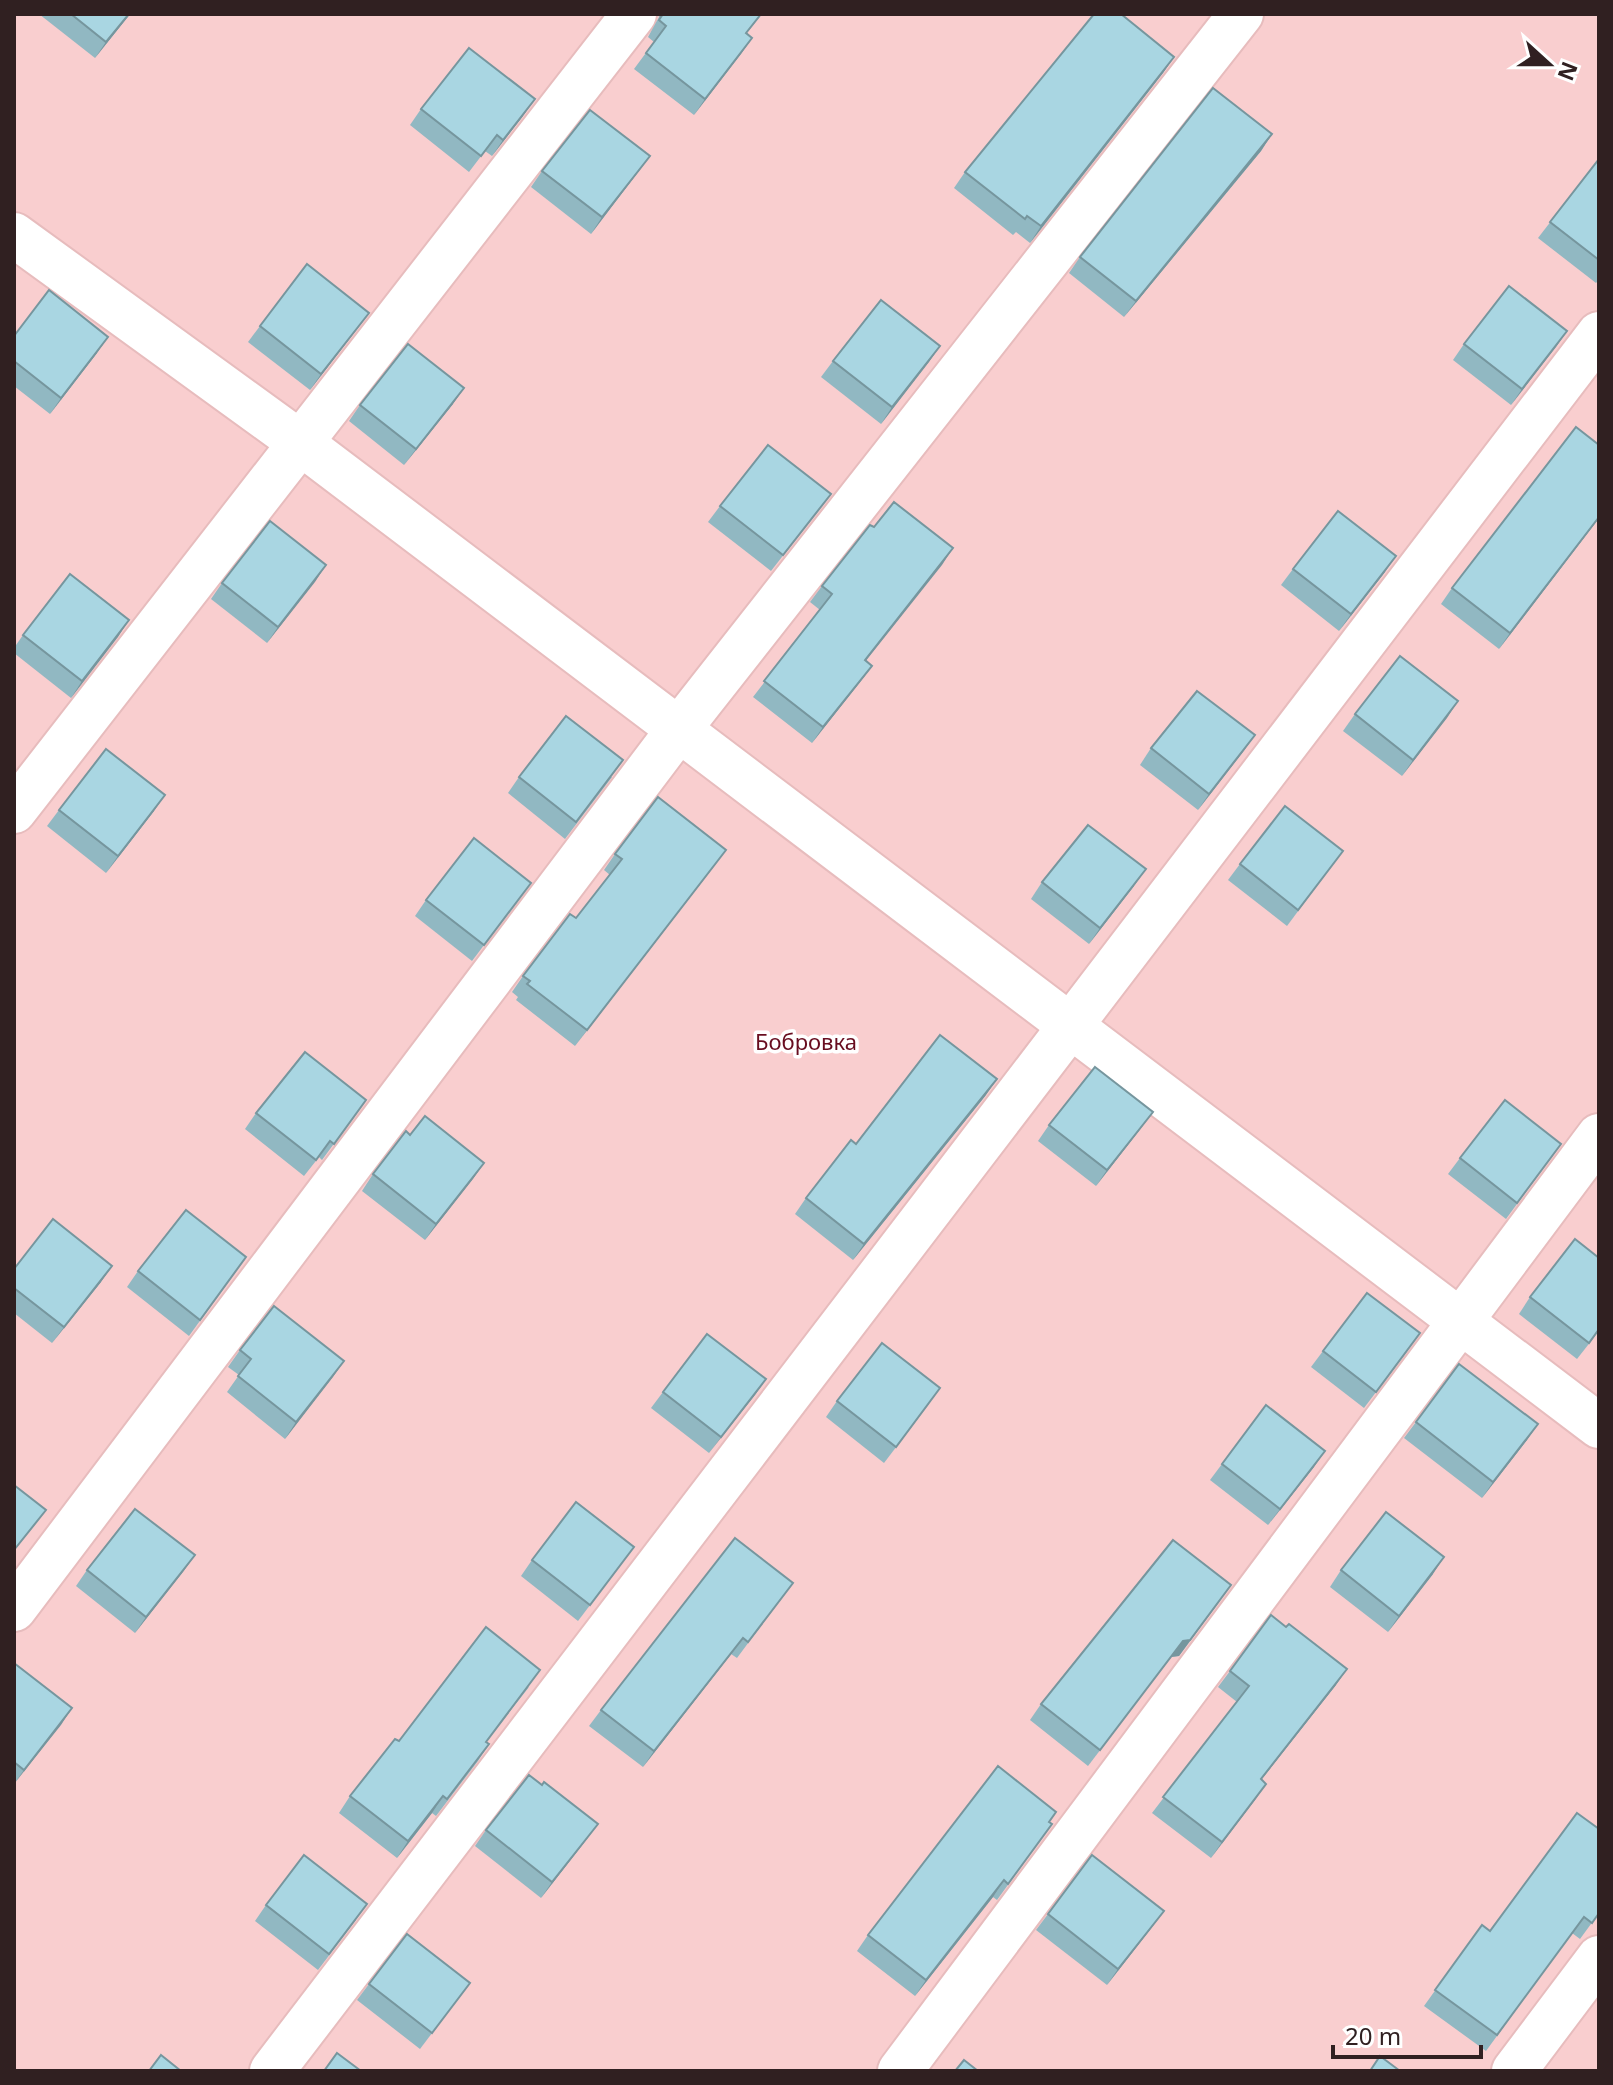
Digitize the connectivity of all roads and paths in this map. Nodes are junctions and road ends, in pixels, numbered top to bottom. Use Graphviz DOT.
graph roads {
  1 [pos="634,14"];
  2 [pos="1241,14"];
  3 [pos="14,235"];
  4 [pos="1599,334"];
  5 [pos="302,444"];
  6 [pos="679,729"];
  7 [pos="14,811"];
  8 [pos="1069,1024"];
  9 [pos="1599,1136"];
  10 [pos="1460,1320"];
  11 [pos="1599,1426"];
  12 [pos="14,1609"];
  13 [pos="1599,1958"];
  14 [pos="272,2071"];
  15 [pos="900,2071"];
  16 [pos="1514,2071"];
  1 -- 5 [label="street"];
  2 -- 6 [label="street"];
  3 -- 5 [label="street"];
  4 -- 8 [label="street"];
  5 -- 6 [label="street"];
  5 -- 7 [label="street"];
  6 -- 8 [label="street"];
  6 -- 12 [label="street"];
  8 -- 10 [label="street"];
  8 -- 14 [label="street"];
  9 -- 10 [label="street"];
  10 -- 11 [label="street"];
  10 -- 15 [label="street"];
  13 -- 16 [label="street"];
}
